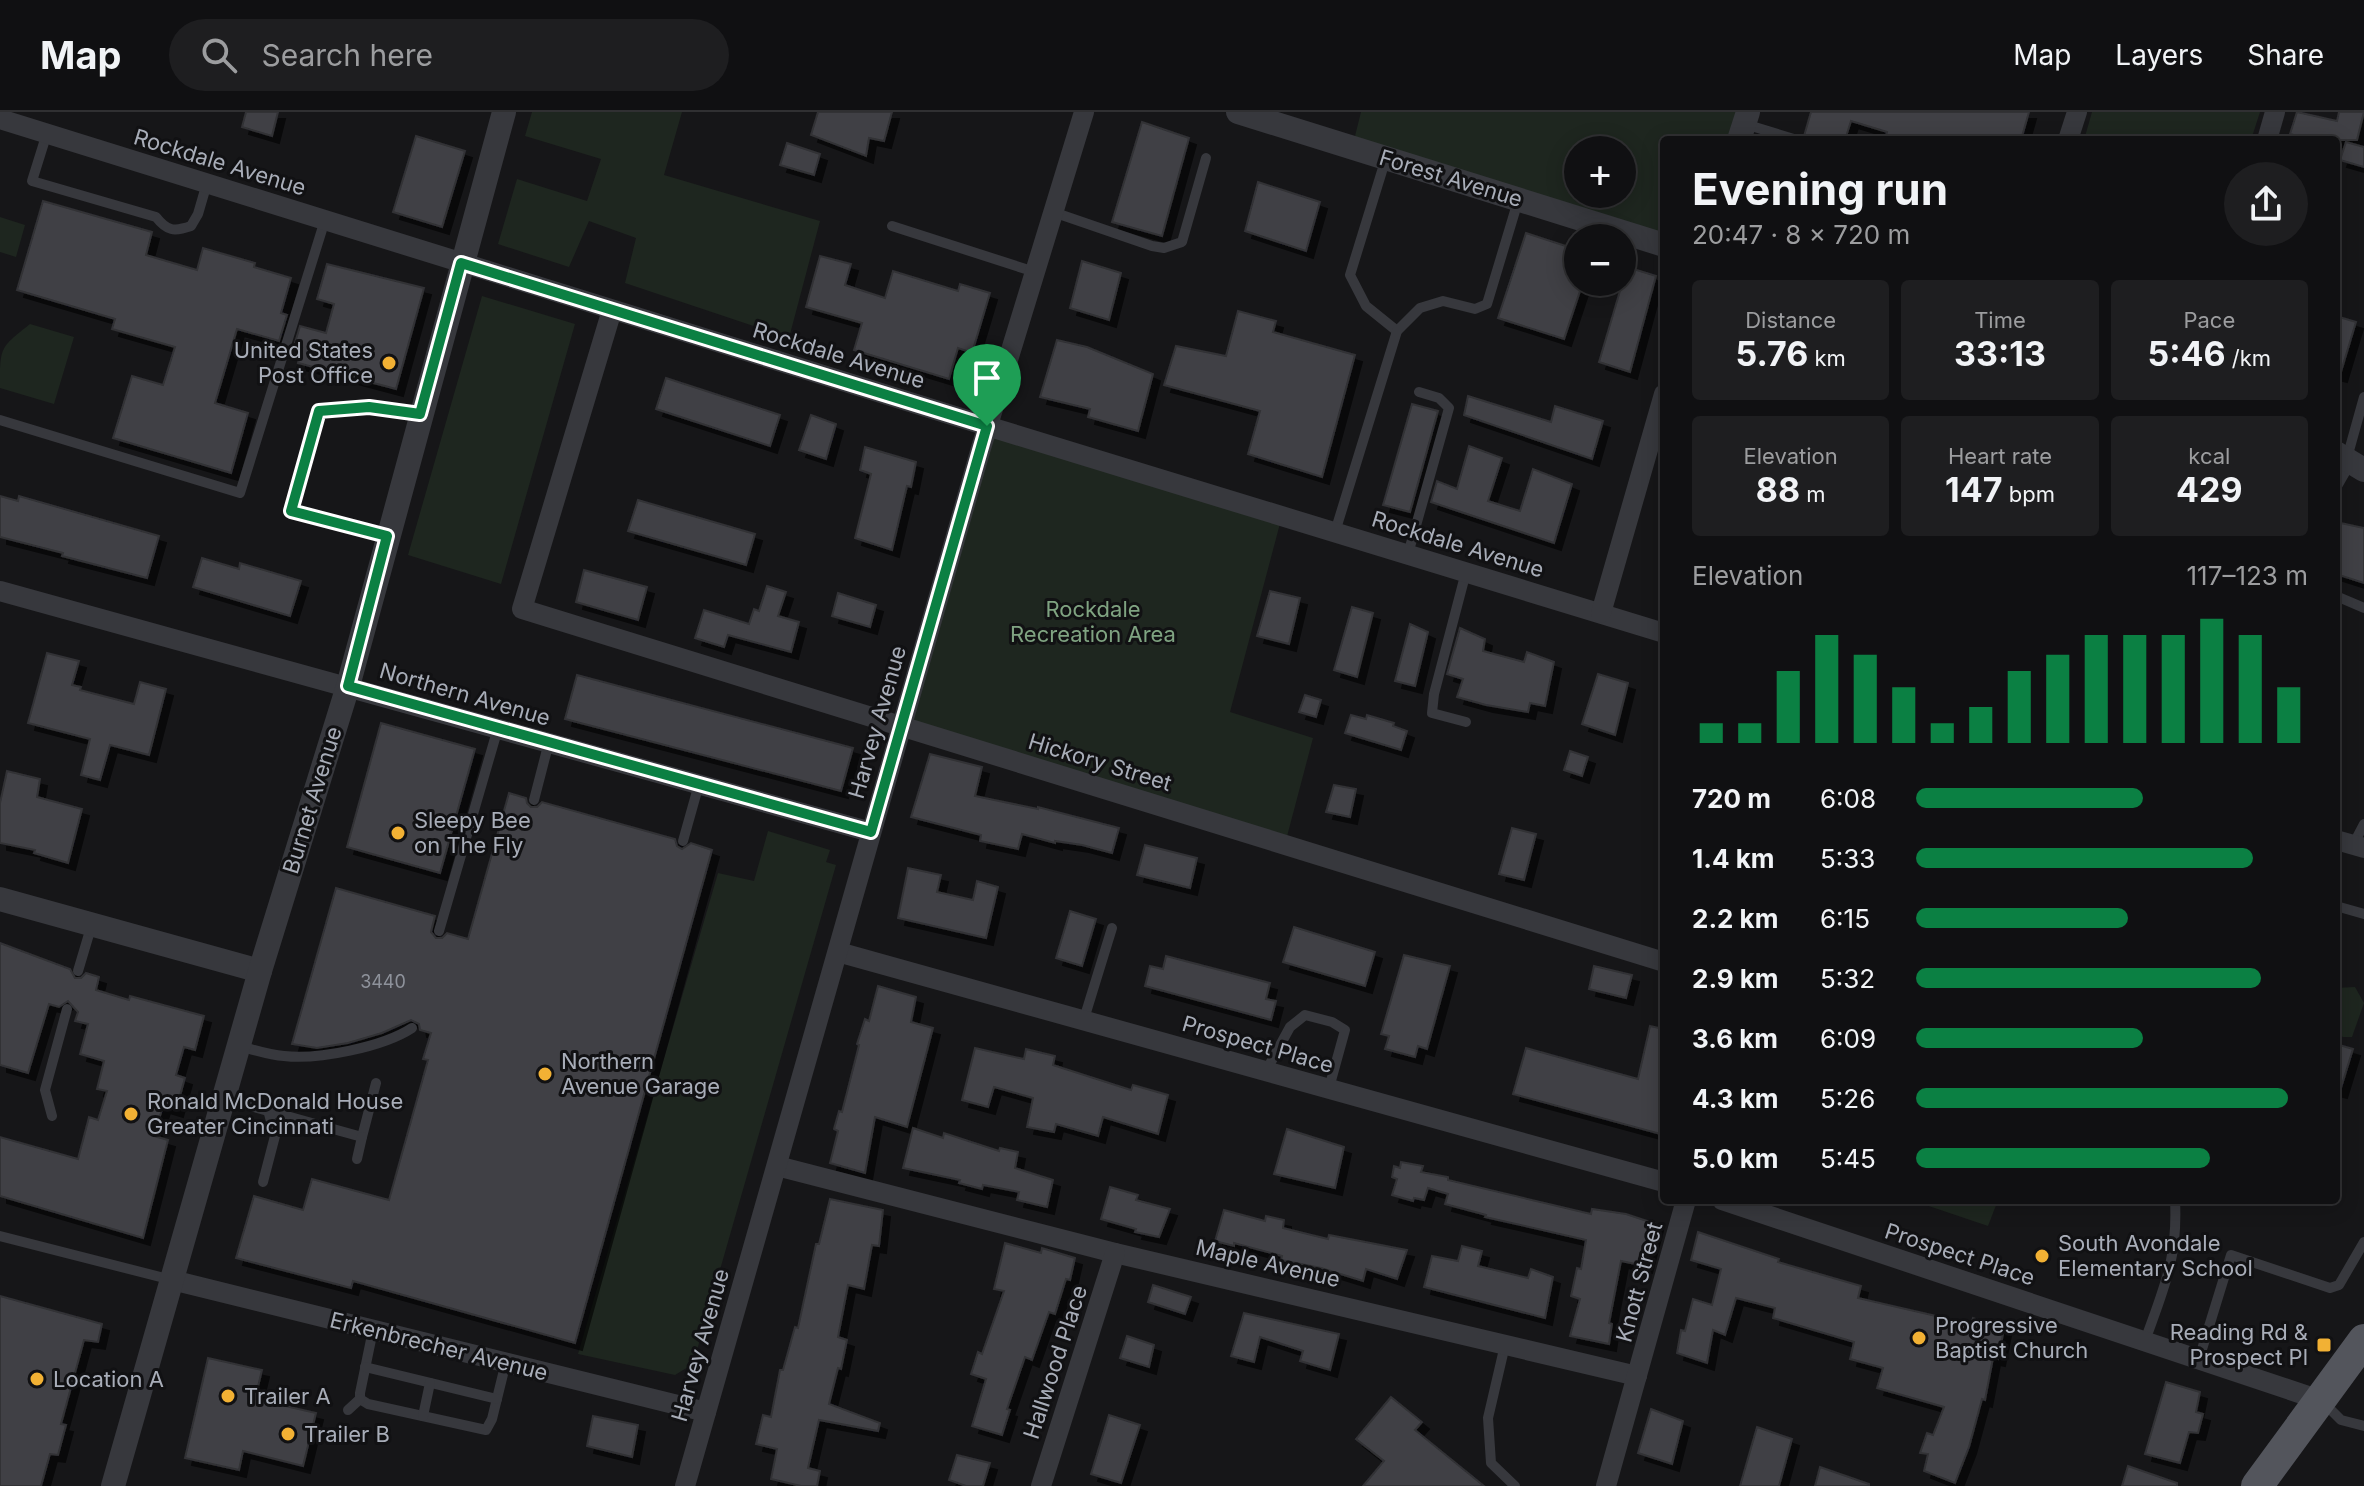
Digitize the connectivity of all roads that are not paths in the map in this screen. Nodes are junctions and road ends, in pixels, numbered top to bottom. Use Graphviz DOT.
graph roads {
  1 [pos="504,112"];
  2 [pos="1084,112"];
  3 [pos="1238,112"];
  4 [pos="2077,112"];
  5 [pos="2275,112"];
  6 [pos="0,119"];
  7 [pos="1744,125"];
  8 [pos="47,133"];
  9 [pos="1783,136"];
  10 [pos="2069,136"];
  11 [pos="2268,136"];
  12 [pos="1206,158"];
  13 [pos="1386,158"];
  14 [pos="207,183"];
  15 [pos="1519,199"];
  16 [pos="1053,212"];
  17 [pos="325,220"];
  18 [pos="892,226"];
  19 [pos="1660,244"];
  20 [pos="461,263"];
  21 [pos="1035,272"];
  22 [pos="612,310"];
  23 [pos="1397,331"];
  24 [pos="1419,392"];
  25 [pos="2364,397"];
  26 [pos="420,414"];
  27 [pos="0,420"];
  28 [pos="987,426"];
  29 [pos="1659,430"];
  30 [pos="2350,460"];
  31 [pos="2340,480"];
  32 [pos="1335,532"];
  33 [pos="387,536"];
  34 [pos="1408,554"];
  35 [pos="1466,572"];
  36 [pos="0,591"];
  37 [pos="2340,598"];
  38 [pos="2364,608"];
  39 [pos="1601,613"];
  40 [pos="1660,632"];
  41 [pos="348,686"];
  42 [pos="1466,722"];
  43 [pos="901,726"];
  44 [pos="498,728"];
  45 [pos="549,742"];
  46 [pos="699,784"];
  47 [pos="534,800"];
  48 [pos="2364,824"];
  49 [pos="871,832"];
  50 [pos="683,841"];
  51 [pos="2351,844"];
  52 [pos="0,899"];
  53 [pos="2340,907"];
  54 [pos="2364,914"];
  55 [pos="92,924"];
  56 [pos="1112,928"];
  57 [pos="439,931"];
  58 [pos="838,952"];
  59 [pos="1660,961"];
  60 [pos="78,971"];
  61 [pos="260,971"];
  62 [pos="67,1009"];
  63 [pos="1084,1019"];
  64 [pos="412,1028"];
  65 [pos="238,1046"];
  66 [pos="1266,1071"];
  67 [pos="376,1083"];
  68 [pos="1329,1088"];
  69 [pos="223,1098"];
  70 [pos="268,1110"];
  71 [pos="52,1116"];
  72 [pos="362,1137"];
  73 [pos="357,1159"];
  74 [pos="777,1166"];
  75 [pos="1660,1181"];
  76 [pos="263,1182"];
  77 [pos="1685,1204"];
  78 [pos="1734,1204"];
  79 [pos="2175,1204"];
  80 [pos="0,1236"];
  81 [pos="2364,1242"];
  82 [pos="1115,1253"];
  83 [pos="172,1280"];
  84 [pos="373,1330"];
  85 [pos="2364,1340"];
  86 [pos="2145,1341"];
  87 [pos="1505,1345"];
  88 [pos="2199,1359"];
  89 [pos="506,1362"];
  90 [pos="365,1367"];
  91 [pos="1637,1376"];
  92 [pos="430,1383"];
  93 [pos="360,1399"];
  94 [pos="497,1399"];
  95 [pos="2320,1400"];
  96 [pos="348,1410"];
  97 [pos="706,1412"];
  98 [pos="423,1416"];
  99 [pos="2364,1426"];
  100 [pos="113,1486"];
  101 [pos="685,1486"];
  102 [pos="1041,1486"];
  103 [pos="1515,1486"];
  104 [pos="1606,1486"];
  105 [pos="2257,1486"];
  1 -- 20 [label="street, Burnet Avenue"];
  2 -- 16 [label="street, Harvey Avenue"];
  3 -- 13 [label="street, Forest Avenue"];
  4 -- 10 [label="street"];
  5 -- 11 [label="street"];
  6 -- 8 [label="street, Rockdale Avenue"];
  7 -- 9 [label="lane"];
  8 -- 14 [label="street, Rockdale Avenue"];
  8 -- 14 [label="lane"];
  12 -- 16 [label="lane"];
  13 -- 15 [label="street, Forest Avenue"];
  13 -- 23 [label="lane"];
  14 -- 17 [label="street, Rockdale Avenue"];
  15 -- 19 [label="street, Forest Avenue"];
  15 -- 23 [label="lane"];
  16 -- 21 [label="street, Harvey Avenue"];
  17 -- 20 [label="street, Rockdale Avenue"];
  17 -- 27 [label="lane"];
  18 -- 21 [label="lane"];
  20 -- 22 [label="street, Rockdale Avenue"];
  20 -- 26 [label="street, Burnet Avenue"];
  21 -- 28 [label="street, Harvey Avenue"];
  22 -- 28 [label="street, Rockdale Avenue"];
  22 -- 43 [label="street, Hickory Street"];
  23 -- 32 [label="lane"];
  24 -- 34 [label="lane"];
  25 -- 30 [label="lane"];
  26 -- 33 [label="street, Burnet Avenue"];
  26 -- 33 [label="lane"];
  28 -- 32 [label="street, Rockdale Avenue"];
  28 -- 43 [label="street, Harvey Avenue"];
  29 -- 39 [label="street"];
  30 -- 31 [label="lane"];
  32 -- 34 [label="street, Rockdale Avenue"];
  33 -- 41 [label="street, Burnet Avenue"];
  34 -- 35 [label="street, Rockdale Avenue"];
  35 -- 39 [label="street, Rockdale Avenue"];
  35 -- 42 [label="lane"];
  36 -- 41 [label="street, Northern Avenue"];
  37 -- 38 [label="lane"];
  39 -- 40 [label="street, Rockdale Avenue"];
  41 -- 44 [label="street, Northern Avenue"];
  41 -- 61 [label="street, Burnet Avenue"];
  43 -- 49 [label="street, Harvey Avenue"];
  43 -- 59 [label="street, Hickory Street"];
  44 -- 45 [label="street, Northern Avenue"];
  44 -- 57 [label="lane"];
  45 -- 46 [label="street, Northern Avenue"];
  45 -- 47 [label="lane"];
  46 -- 49 [label="street, Northern Avenue"];
  46 -- 50 [label="lane"];
  48 -- 51 [label="lane"];
  49 -- 58 [label="street, Harvey Avenue"];
  52 -- 55 [label="street"];
  53 -- 54 [label="lane"];
  55 -- 60 [label="lane"];
  55 -- 61 [label="street"];
  56 -- 63 [label="lane"];
  58 -- 63 [label="street, Prospect Place"];
  58 -- 74 [label="street, Harvey Avenue"];
  61 -- 65 [label="street, Burnet Avenue"];
  62 -- 71 [label="lane"];
  63 -- 66 [label="street, Prospect Place"];
  64 -- 65 [label="lane"];
  65 -- 69 [label="street, Burnet Avenue"];
  66 -- 68 [label="street, Prospect Place"];
  66 -- 68 [label="lane"];
  67 -- 72 [label="lane"];
  68 -- 75 [label="street, Prospect Place"];
  69 -- 70 [label="lane"];
  69 -- 83 [label="street, Burnet Avenue"];
  70 -- 72 [label="lane"];
  70 -- 76 [label="lane"];
  72 -- 73 [label="lane"];
  74 -- 82 [label="street, Maple Avenue"];
  74 -- 97 [label="street, Harvey Avenue"];
  77 -- 91 [label="street, Knott Street"];
  78 -- 86 [label="street, Prospect Place"];
  79 -- 86 [label="lane"];
  80 -- 83 [label="lane"];
  81 -- 88 [label="lane"];
  82 -- 87 [label="street, Maple Avenue"];
  82 -- 102 [label="street, Hallwood Place"];
  83 -- 84 [label="street, Erkenbrecher Avenue"];
  83 -- 100 [label="street, Burnet Avenue"];
  84 -- 89 [label="street, Erkenbrecher Avenue"];
  84 -- 90 [label="lane"];
  85 -- 95 [label="main road"];
  86 -- 88 [label="street, Prospect Place"];
  87 -- 91 [label="street, Maple Avenue"];
  87 -- 103 [label="lane"];
  88 -- 95 [label="street, Prospect Place"];
  89 -- 94 [label="lane"];
  89 -- 97 [label="street, Erkenbrecher Avenue"];
  90 -- 92 [label="lane"];
  90 -- 93 [label="lane"];
  91 -- 104 [label="street"];
  92 -- 94 [label="lane"];
  92 -- 98 [label="lane"];
  93 -- 96 [label="lane"];
  93 -- 98 [label="lane"];
  94 -- 98 [label="lane"];
  95 -- 99 [label="lane"];
  95 -- 105 [label="main road"];
  97 -- 101 [label="street, Harvey Avenue"];
}
